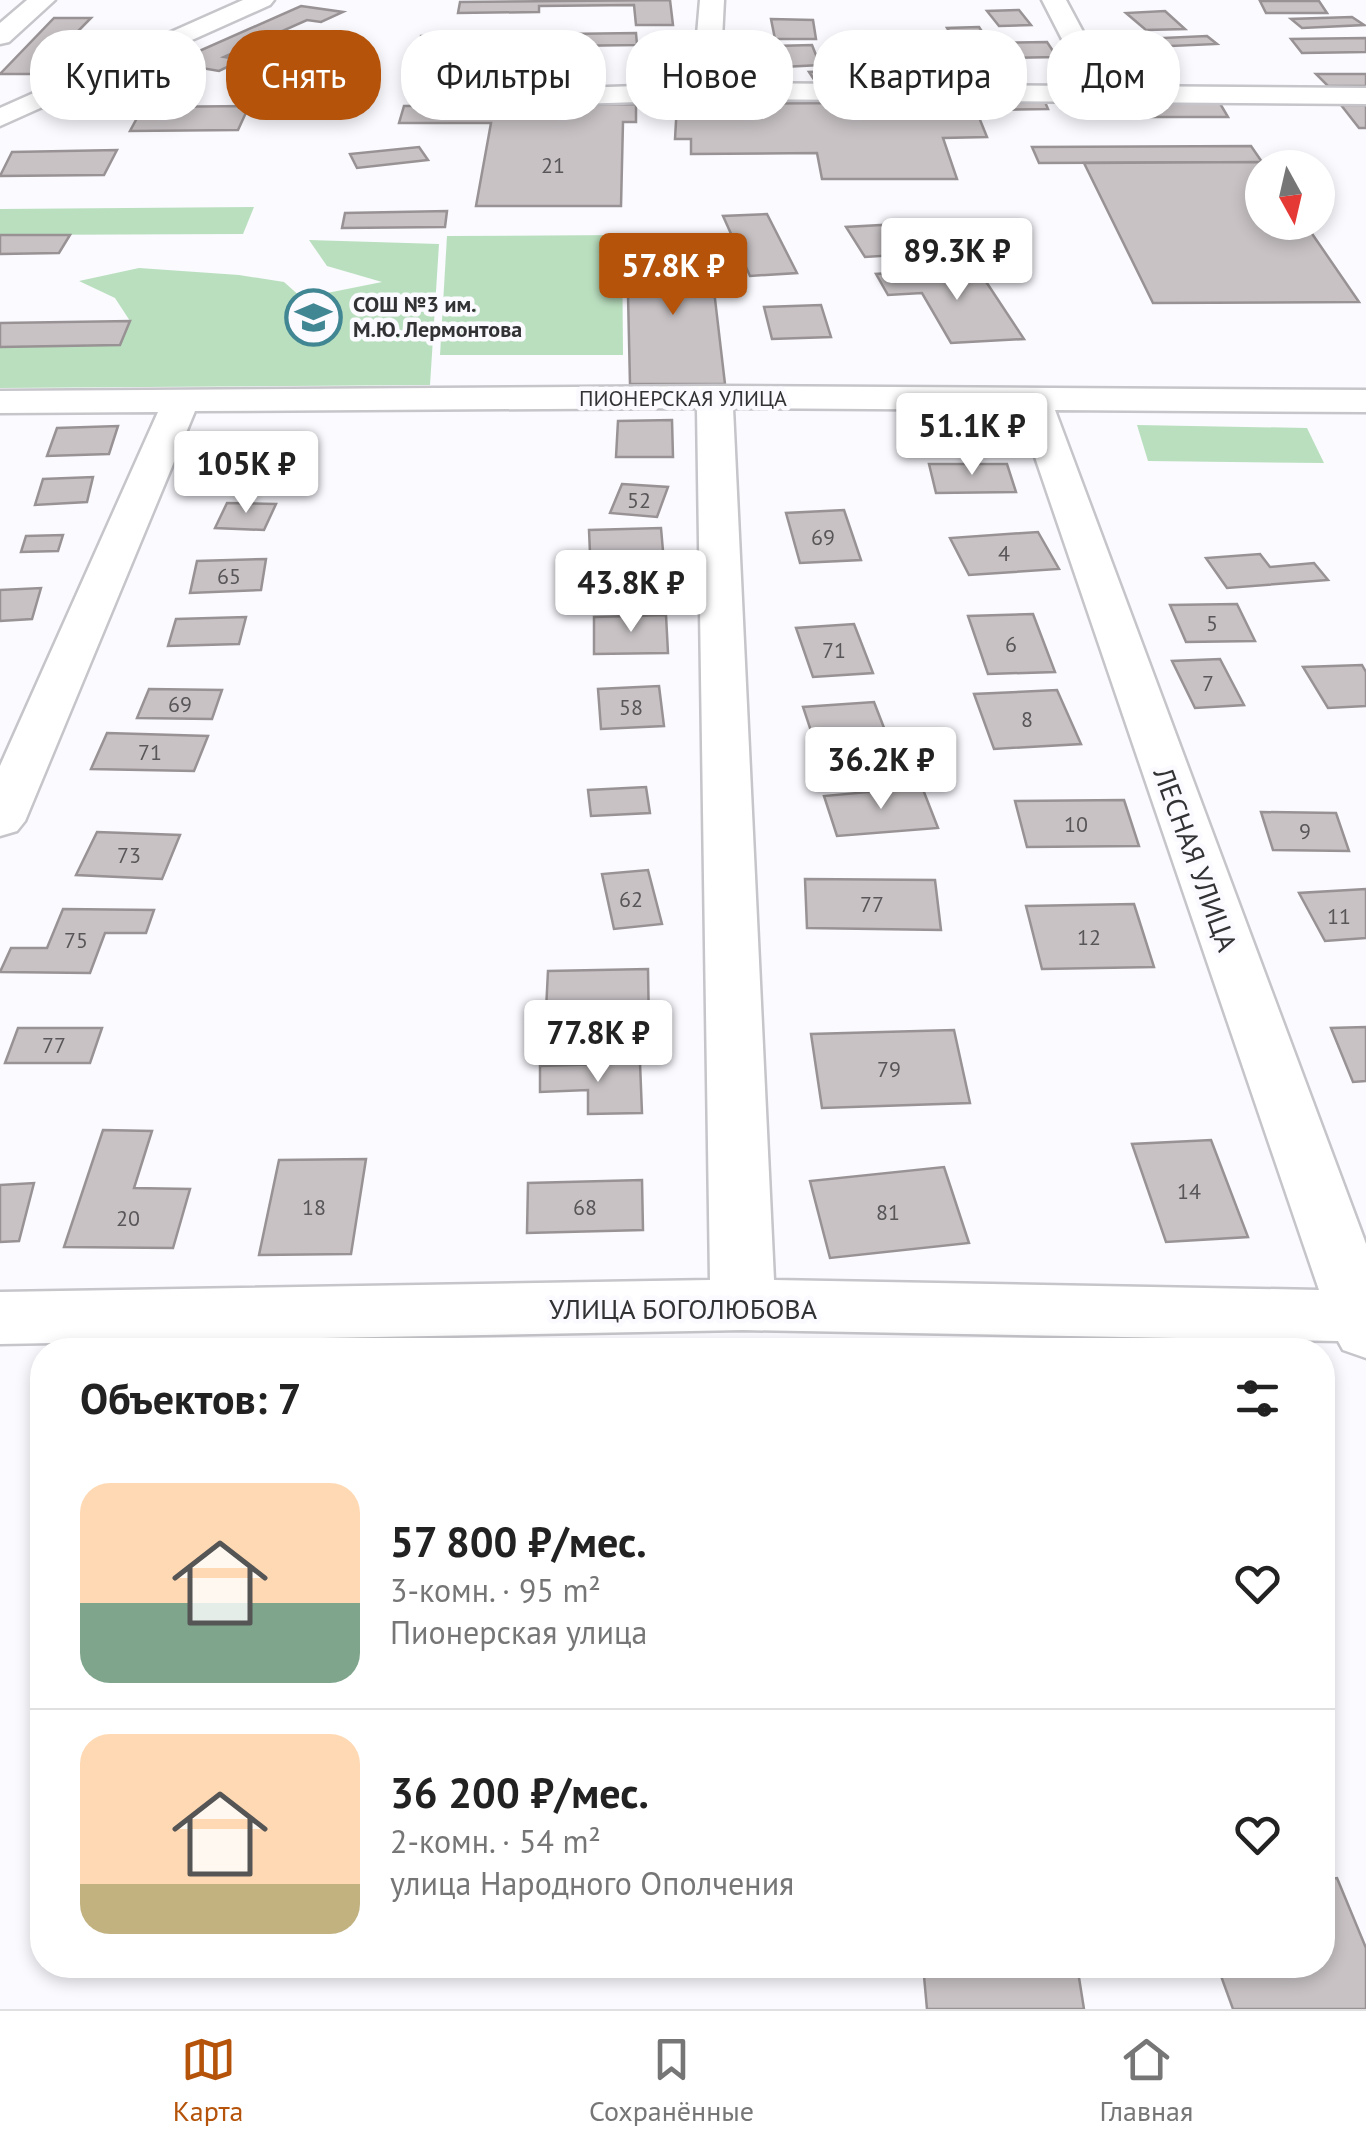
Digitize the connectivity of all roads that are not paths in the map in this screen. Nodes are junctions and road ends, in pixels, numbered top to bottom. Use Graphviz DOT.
graph roads {
  1 [pos="44,0"];
  2 [pos="262,0"];
  3 [pos="712,0"];
  4 [pos="1054,0"];
  5 [pos="710,30"];
  6 [pos="1070,30"];
  7 [pos="0,37"];
  8 [pos="793,91"];
  9 [pos="1047,93"];
  10 [pos="1180,94"];
  11 [pos="1366,96"];
  12 [pos="0,118"];
  13 [pos="715,397"];
  14 [pos="1034,401"];
  15 [pos="1366,401"];
  16 [pos="0,402"];
  17 [pos="181,402"];
  18 [pos="0,821"];
  19 [pos="743,1305"];
  20 [pos="0,1318"];
  21 [pos="1364,1322"];
  1 -- 7 [label="street"];
  2 -- 12 [label="street"];
  3 -- 5 [label="street"];
  4 -- 6 [label="street"];
  8 -- 9 [label="street"];
  10 -- 11 [label="street"];
  13 -- 14 [label="street, ПИОНЕРСКАЯ УЛИЦА"];
  13 -- 17 [label="street, ПИОНЕРСКАЯ УЛИЦА"];
  13 -- 19 [label="street"];
  14 -- 15 [label="street, ПИОНЕРСКАЯ УЛИЦА"];
  14 -- 21 [label="street, ЛЕСНАЯ УЛИЦА"];
  16 -- 17 [label="street, ПИОНЕРСКАЯ УЛИЦА"];
  17 -- 18 [label="street"];
  19 -- 20 [label="street, УЛИЦА БОГОЛЮБОВА"];
  19 -- 21 [label="street, УЛИЦА БОГОЛЮБОВА"];
}
